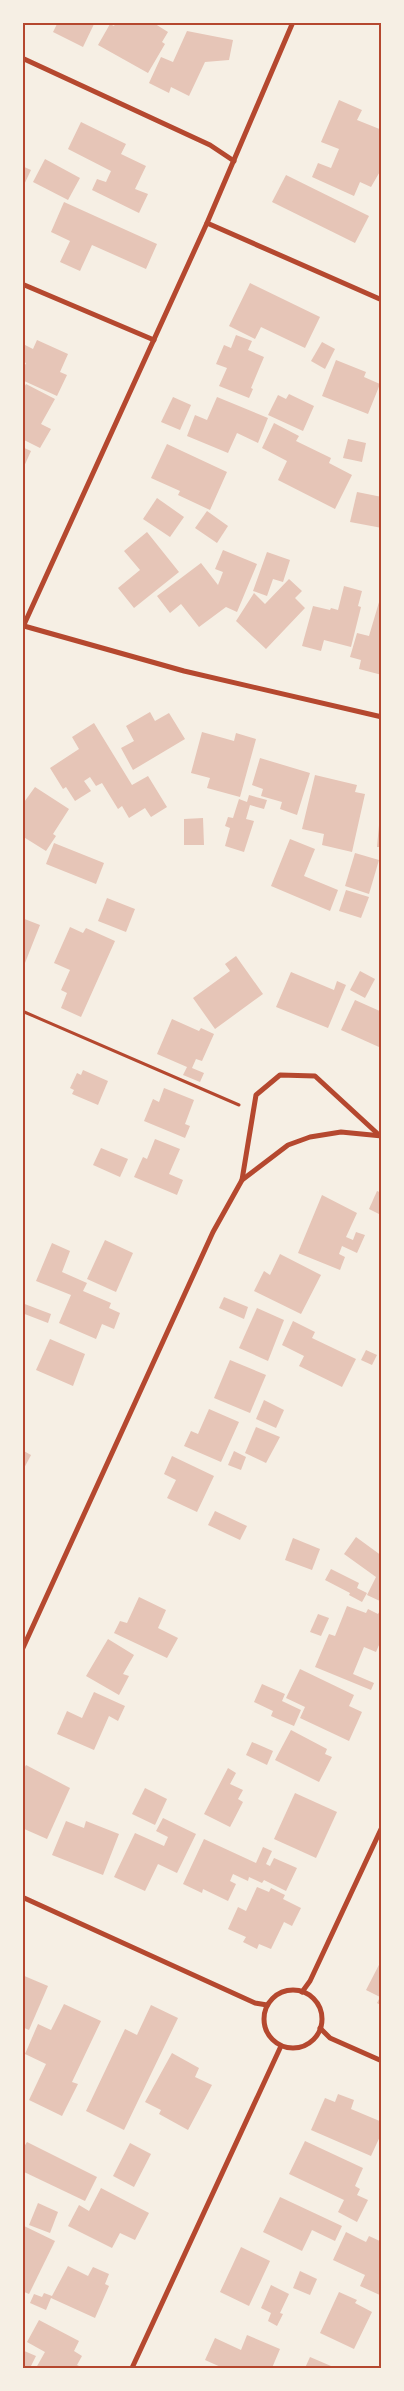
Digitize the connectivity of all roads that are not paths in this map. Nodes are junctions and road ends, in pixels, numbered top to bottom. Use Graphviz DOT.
graph roads {
  1 [pos="293,22"];
  2 [pos="22,58"];
  3 [pos="234,161"];
  4 [pos="207,223"];
  5 [pos="22,284"];
  6 [pos="382,300"];
  7 [pos="154,340"];
  8 [pos="23,628"];
  9 [pos="382,717"];
  10 [pos="380,1136"];
  11 [pos="242,1180"];
  12 [pos="22,1650"];
  13 [pos="382,1827"];
  14 [pos="22,1897"];
  15 [pos="302,1992"];
  16 [pos="267,2005"];
  17 [pos="320,2028"];
  18 [pos="281,2046"];
  19 [pos="382,2061"];
  20 [pos="132,2368"];
  1 -- 3 [label="street"];
  2 -- 3 [label="street"];
  3 -- 4 [label="street"];
  4 -- 6 [label="street"];
  4 -- 7 [label="street"];
  5 -- 7 [label="street"];
  7 -- 8 [label="street"];
  8 -- 9 [label="street"];
  10 -- 11 [label="street"];
  10 -- 11 [label="street"];
  11 -- 12 [label="street"];
  13 -- 15 [label="street"];
  14 -- 16 [label="street"];
  15 -- 16 [label="street"];
  15 -- 17 [label="street"];
  16 -- 18 [label="street"];
  17 -- 18 [label="street"];
  17 -- 19 [label="street"];
  18 -- 20 [label="street"];
}
